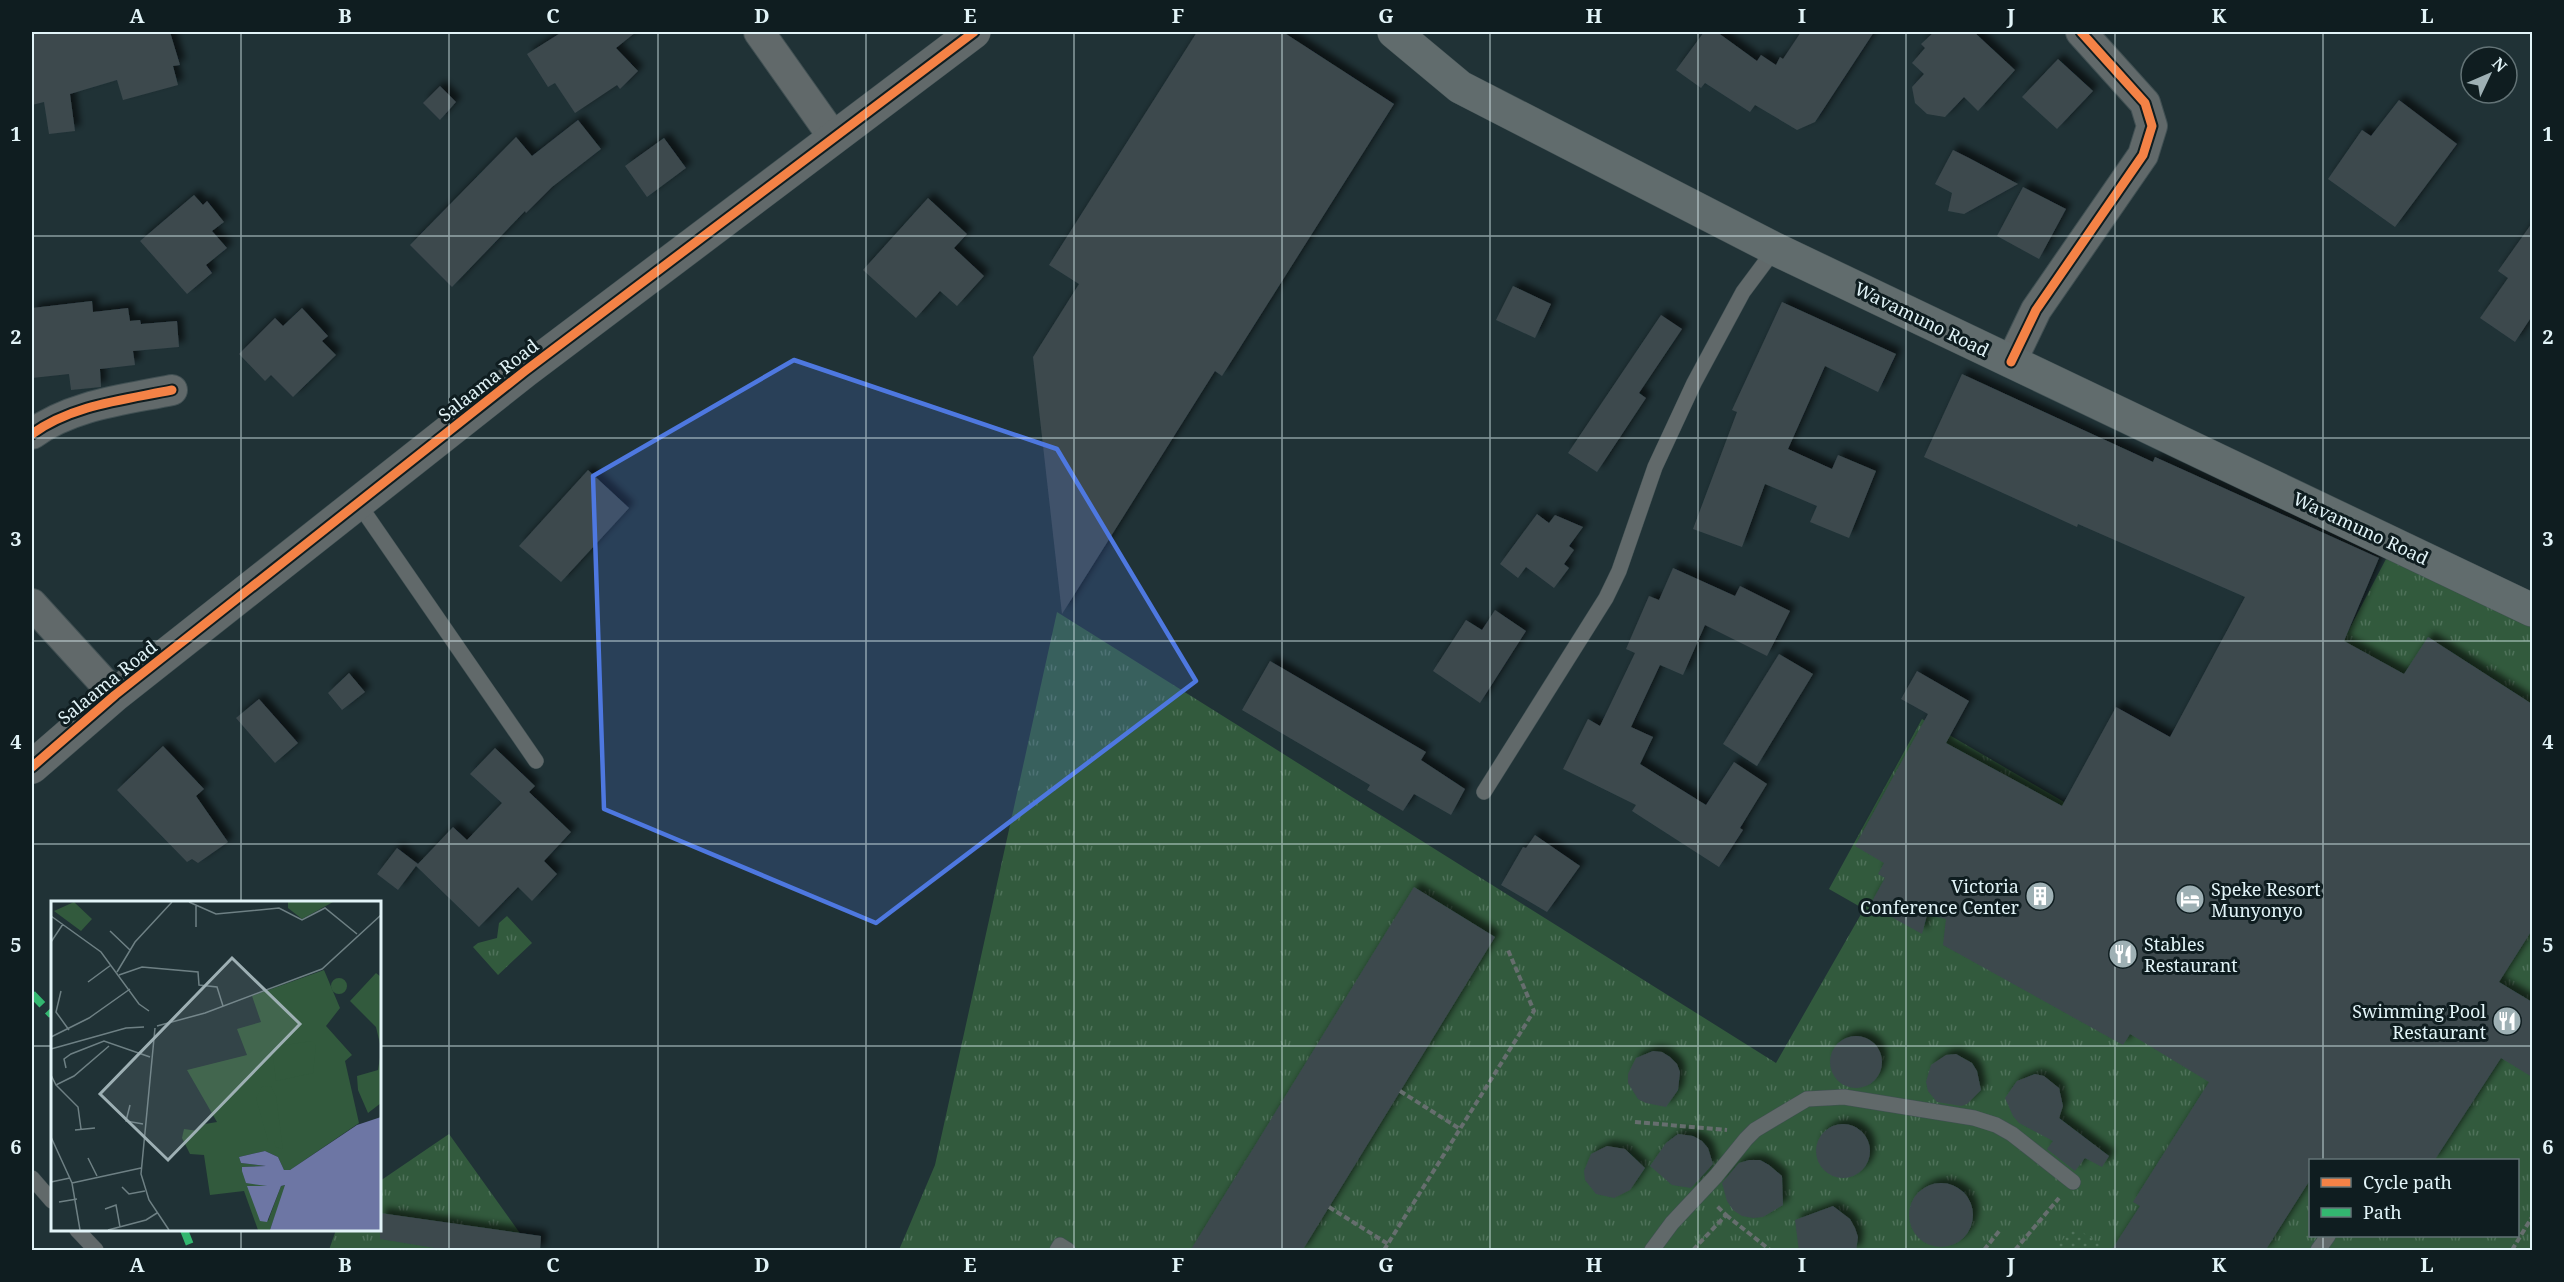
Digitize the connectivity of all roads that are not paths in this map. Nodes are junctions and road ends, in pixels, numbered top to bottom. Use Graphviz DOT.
graph roads {
  1 [pos="759,32"];
  2 [pos="974,32"];
  3 [pos="1394,32"];
  4 [pos="2081,32"];
  5 [pos="834,138"];
  6 [pos="1775,249"];
  7 [pos="2011,362"];
  8 [pos="172,390"];
  9 [pos="32,434"];
  10 [pos="358,503"];
  11 [pos="32,604"];
  12 [pos="2532,610"];
  13 [pos="115,695"];
  14 [pos="536,760"];
  15 [pos="32,767"];
  16 [pos="1484,792"];
  17 [pos="32,1178"];
  18 [pos="2073,1182"];
  19 [pos="51,1201"];
  20 [pos="78,1231"];
  21 [pos="2327,1237"];
  22 [pos="96,1251"];
  23 [pos="1057,1251"];
  24 [pos="1068,1251"];
  25 [pos="1652,1251"];
  26 [pos="2318,1251"];
  1 -- 5 [label="street"];
  2 -- 5 [label="street, Salaama Road"];
  3 -- 6 [label="main road, Wavamuno Road"];
  4 -- 7 [label="street"];
  5 -- 10 [label="street, Salaama Road"];
  6 -- 7 [label="main road, Wavamuno Road"];
  6 -- 16 [label="lane"];
  7 -- 12 [label="main road, Wavamuno Road"];
  8 -- 9 [label="street"];
  10 -- 13 [label="street, Salaama Road"];
  10 -- 14 [label="lane"];
  11 -- 13 [label="street"];
  13 -- 15 [label="street, Salaama Road"];
  17 -- 19 [label="lane"];
  18 -- 25 [label="lane"];
  20 -- 22 [label="lane"];
  21 -- 26 [label="lane"];
  23 -- 24 [label="lane"];
}
